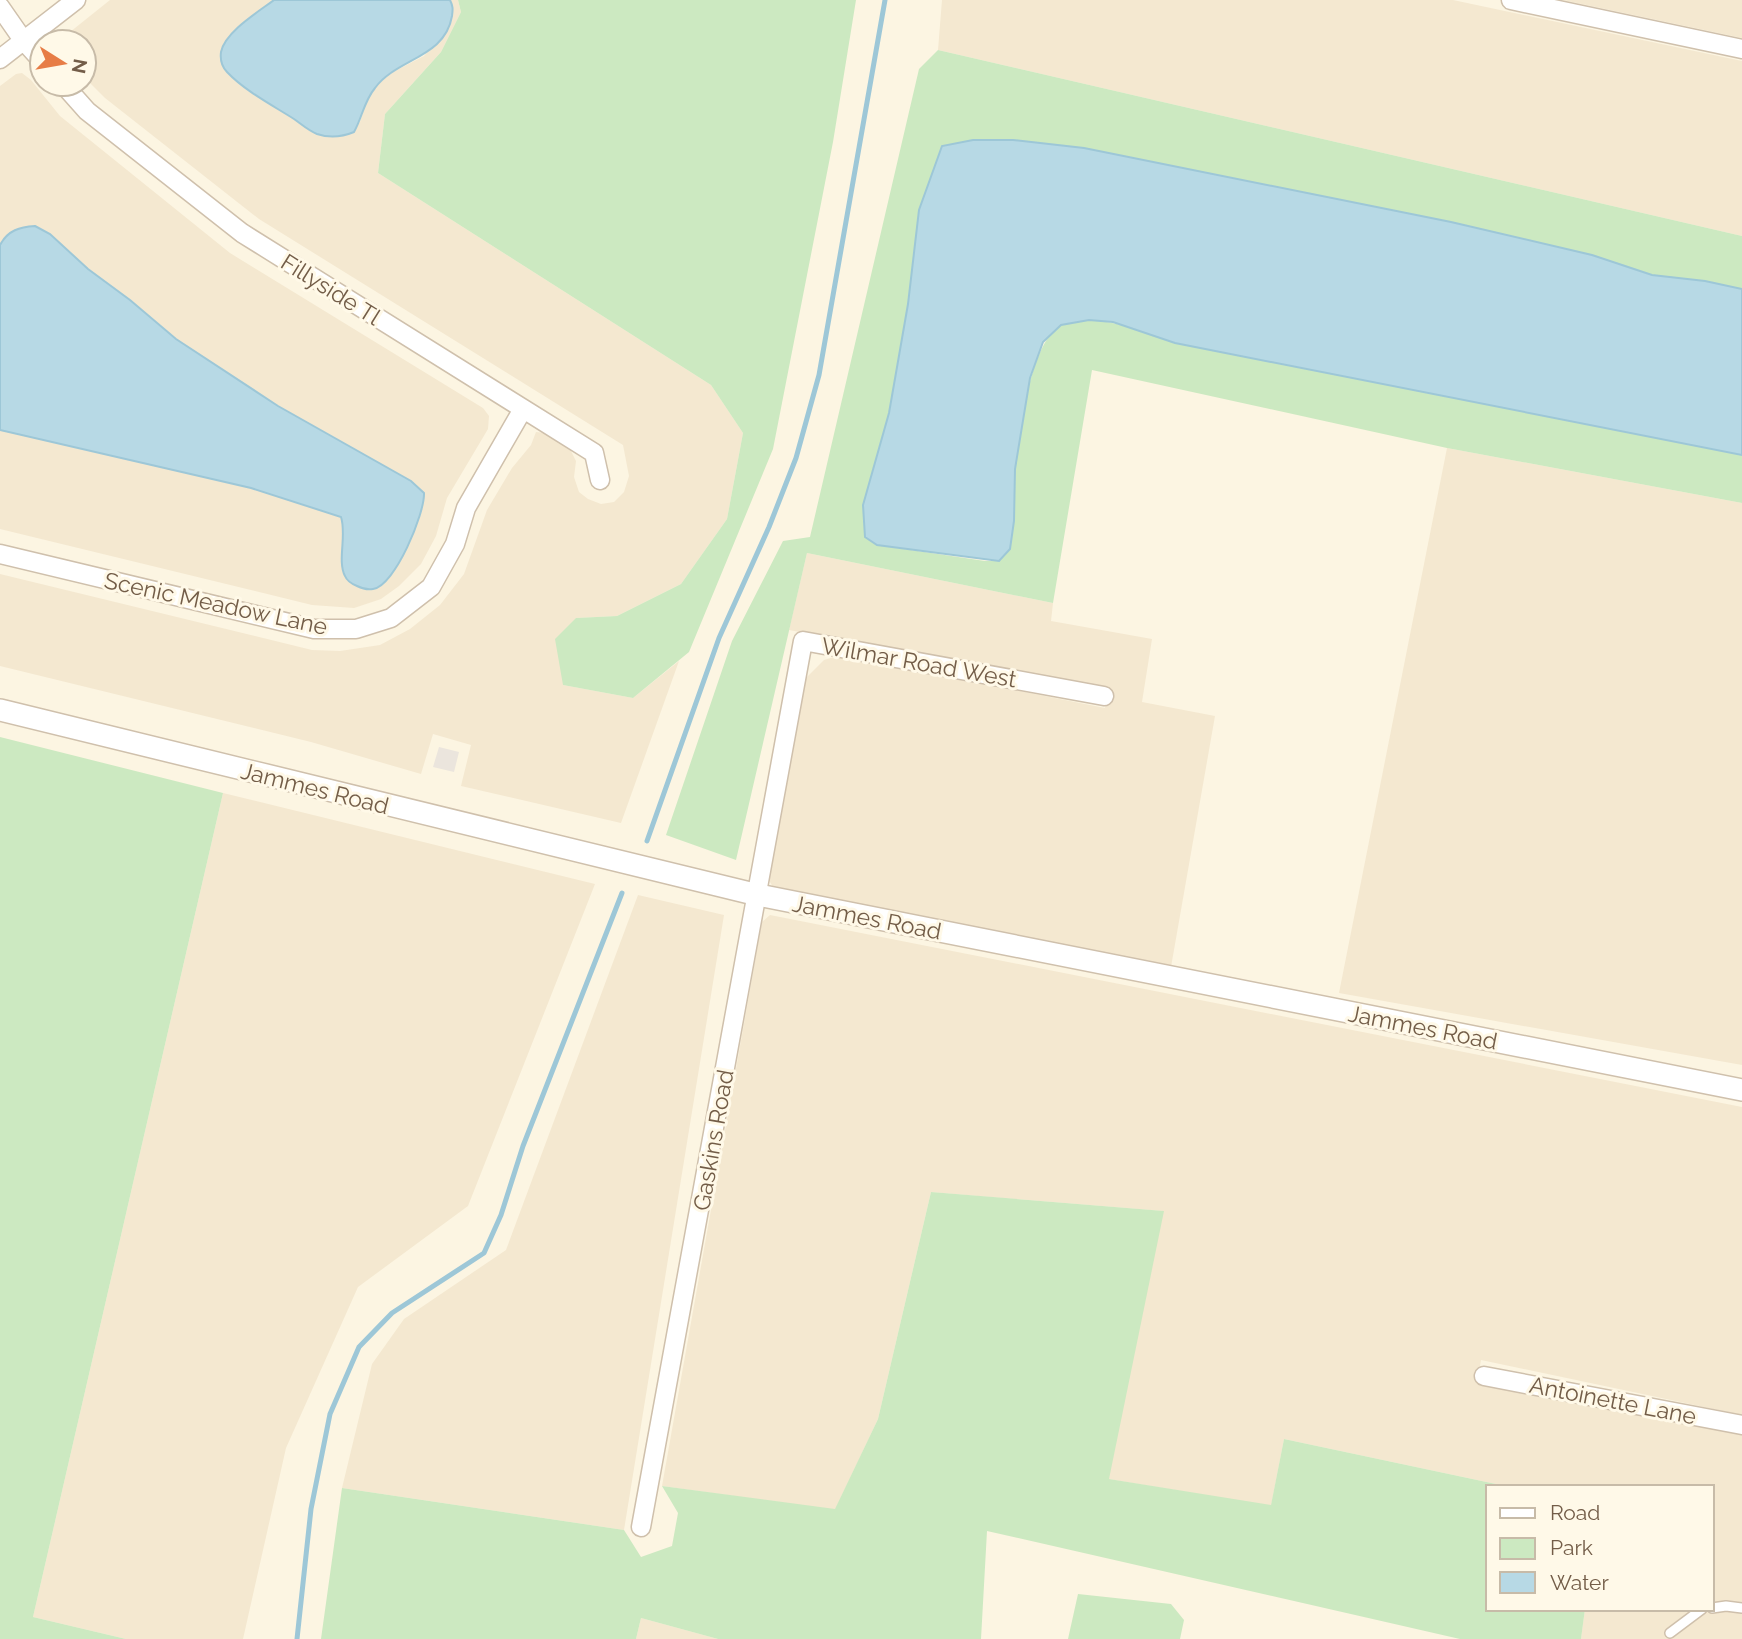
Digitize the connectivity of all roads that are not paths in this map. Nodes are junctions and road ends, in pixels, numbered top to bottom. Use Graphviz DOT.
graph roads {
  1 [pos="76,0"];
  2 [pos="1511,0"];
  3 [pos="0,7"];
  4 [pos="23,40"];
  5 [pos="28,46"];
  6 [pos="1742,49"];
  7 [pos="0,59"];
  8 [pos="75,98"];
  9 [pos="523,410"];
  10 [pos="600,480"];
  11 [pos="0,554"];
  12 [pos="1104,696"];
  13 [pos="0,710"];
  14 [pos="783,753"];
  15 [pos="758,895"];
  16 [pos="1742,1090"];
  17 [pos="1484,1376"];
  18 [pos="1742,1425"];
  19 [pos="641,1527"];
  20 [pos="1714,1608"];
  21 [pos="1742,1608"];
  22 [pos="1699,1611"];
  23 [pos="1670,1633"];
  1 -- 4 [label="street"];
  2 -- 6 [label="street"];
  3 -- 4 [label="street"];
  4 -- 5 [label="street"];
  4 -- 7 [label="street"];
  8 -- 9 [label="street, Fillyside Tl"];
  9 -- 10 [label="street, Fillyside Tl"];
  9 -- 11 [label="street, Scenic Meadow Lane"];
  12 -- 14 [label="street, Wilmar Road West"];
  13 -- 15 [label="street, Jammes Road"];
  14 -- 15 [label="street, Gaskins Road"];
  15 -- 16 [label="street, Jammes Road"];
  15 -- 19 [label="street, Gaskins Road"];
  17 -- 18 [label="street, Antoinette Lane"];
  20 -- 21 [label="lane"];
  22 -- 23 [label="lane"];
}
